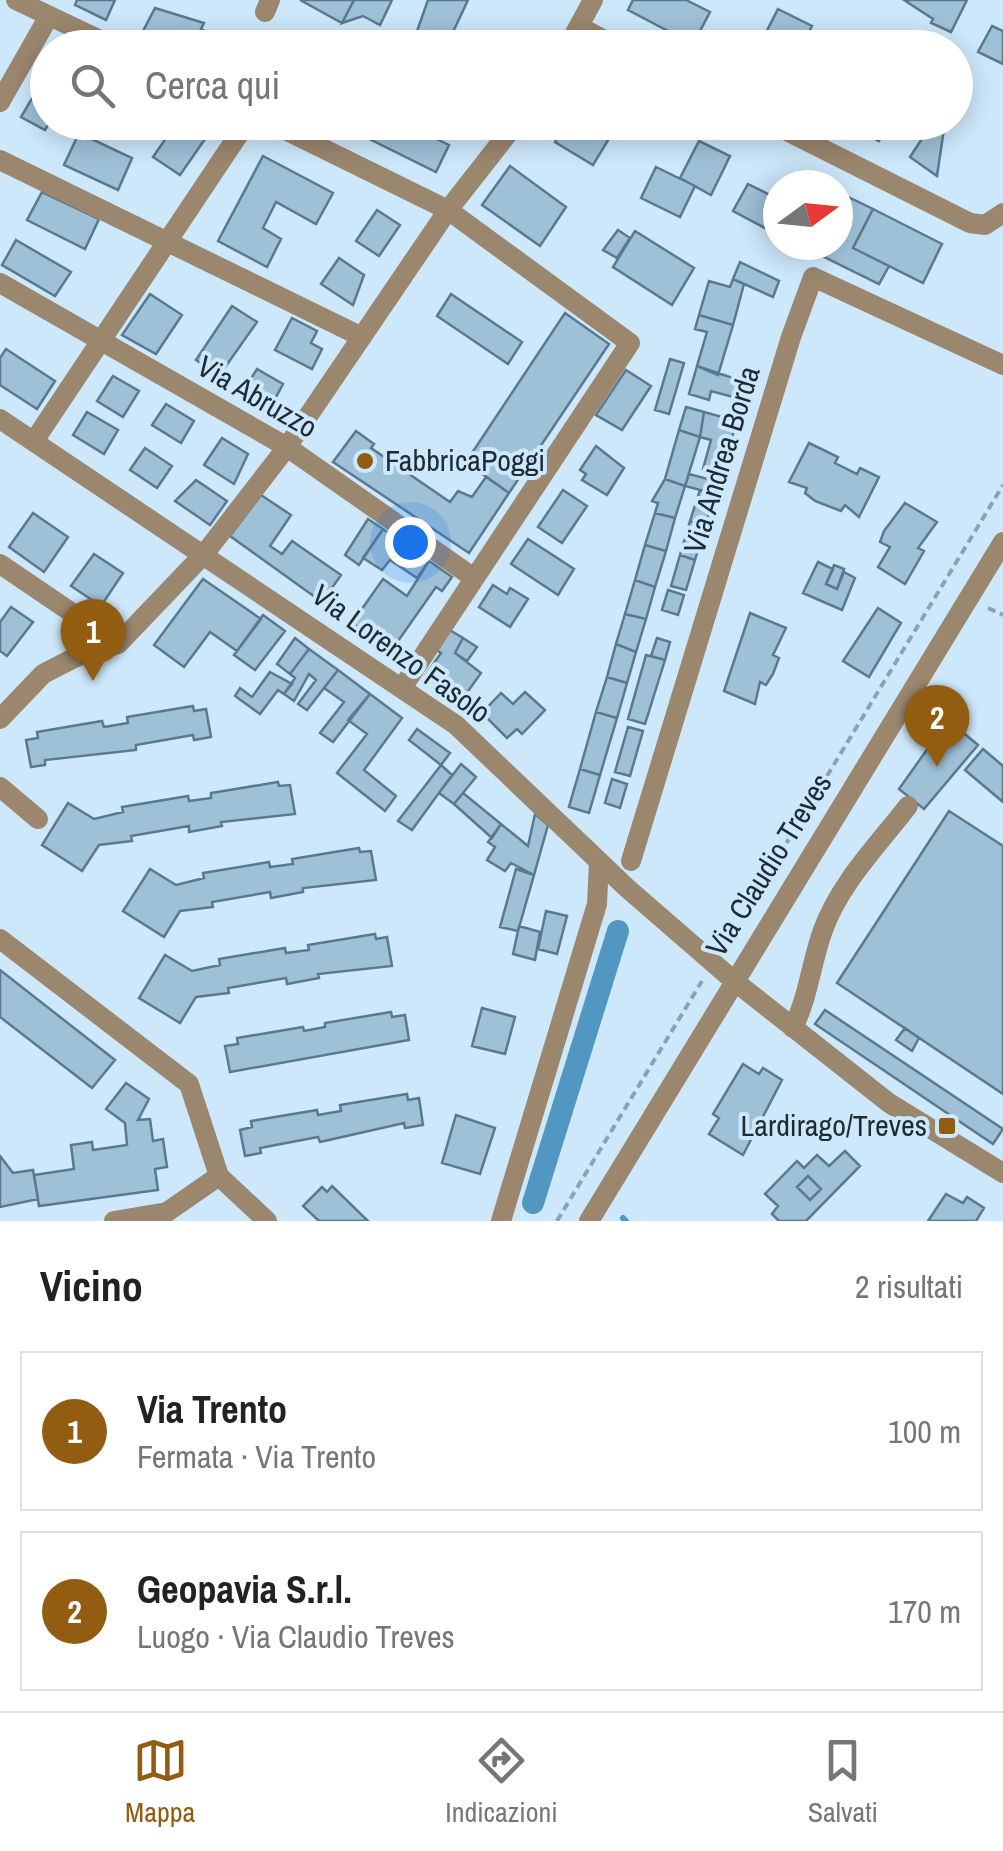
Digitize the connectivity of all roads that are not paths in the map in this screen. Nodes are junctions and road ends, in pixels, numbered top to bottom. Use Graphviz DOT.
graph roads {
  1 [pos="16,0"];
  2 [pos="593,0"];
  3 [pos="49,16"];
  4 [pos="580,28"];
  5 [pos="41,30"];
  6 [pos="79,30"];
  7 [pos="584,30"];
  8 [pos="30,49"];
  9 [pos="0,102"];
  10 [pos="236,140"];
  11 [pos="306,140"];
  12 [pos="503,140"];
  13 [pos="806,140"];
  14 [pos="0,160"];
  15 [pos="448,210"];
  16 [pos="1003,213"];
  17 [pos="170,241"];
  18 [pos="0,283"];
  19 [pos="362,338"];
  20 [pos="100,342"];
  21 [pos="1003,365"];
  22 [pos="0,419"];
  23 [pos="34,441"];
  24 [pos="288,447"];
  25 [pos="1003,542"];
  26 [pos="205,552"];
  27 [pos="0,564"];
  28 [pos="474,578"];
  29 [pos="118,644"];
  30 [pos="402,688"];
  31 [pos="0,719"];
  32 [pos="0,787"];
  33 [pos="908,806"];
  34 [pos="38,820"];
  35 [pos="599,862"];
  36 [pos="631,862"];
  37 [pos="0,939"];
  38 [pos="733,980"];
  39 [pos="793,1028"];
  40 [pos="1003,1173"];
  41 [pos="219,1176"];
  42 [pos="114,1221"];
  43 [pos="266,1221"];
  44 [pos="501,1221"];
  45 [pos="588,1221"];
  1 -- 3 [label="street"];
  2 -- 4 [label="street"];
  3 -- 5 [label="street"];
  3 -- 6 [label="street"];
  4 -- 7 [label="street"];
  8 -- 9 [label="street"];
  10 -- 17 [label="street"];
  11 -- 15 [label="street"];
  12 -- 15 [label="street"];
  13 -- 16 [label="street"];
  14 -- 17 [label="street"];
  15 -- 19 [label="street"];
  15 -- 28 [label="street"];
  17 -- 19 [label="street"];
  17 -- 20 [label="street"];
  18 -- 20 [label="street, Via Abruzzo"];
  19 -- 24 [label="street"];
  20 -- 23 [label="street"];
  20 -- 24 [label="street, Via Abruzzo"];
  21 -- 36 [label="street, Via Andrea Borda"];
  22 -- 23 [label="street, Via Lorenzo Fasolo"];
  23 -- 26 [label="street, Via Lorenzo Fasolo"];
  24 -- 26 [label="street"];
  24 -- 28 [label="street, Via Abruzzo"];
  25 -- 38 [label="street, Via Claudio Treves"];
  26 -- 29 [label="street"];
  26 -- 30 [label="street, Via Lorenzo Fasolo"];
  27 -- 29 [label="street"];
  28 -- 30 [label="street"];
  29 -- 31 [label="street"];
  30 -- 35 [label="street, Via Lorenzo Fasolo"];
  32 -- 34 [label="street"];
  33 -- 39 [label="street"];
  35 -- 38 [label="street, Via Lorenzo Fasolo"];
  35 -- 44 [label="street"];
  37 -- 41 [label="street"];
  38 -- 39 [label="street, Via Lorenzo Fasolo"];
  38 -- 45 [label="street, Via Claudio Treves"];
  39 -- 40 [label="street, Via Lorenzo Fasolo"];
  41 -- 42 [label="street"];
  41 -- 43 [label="street"];
}
